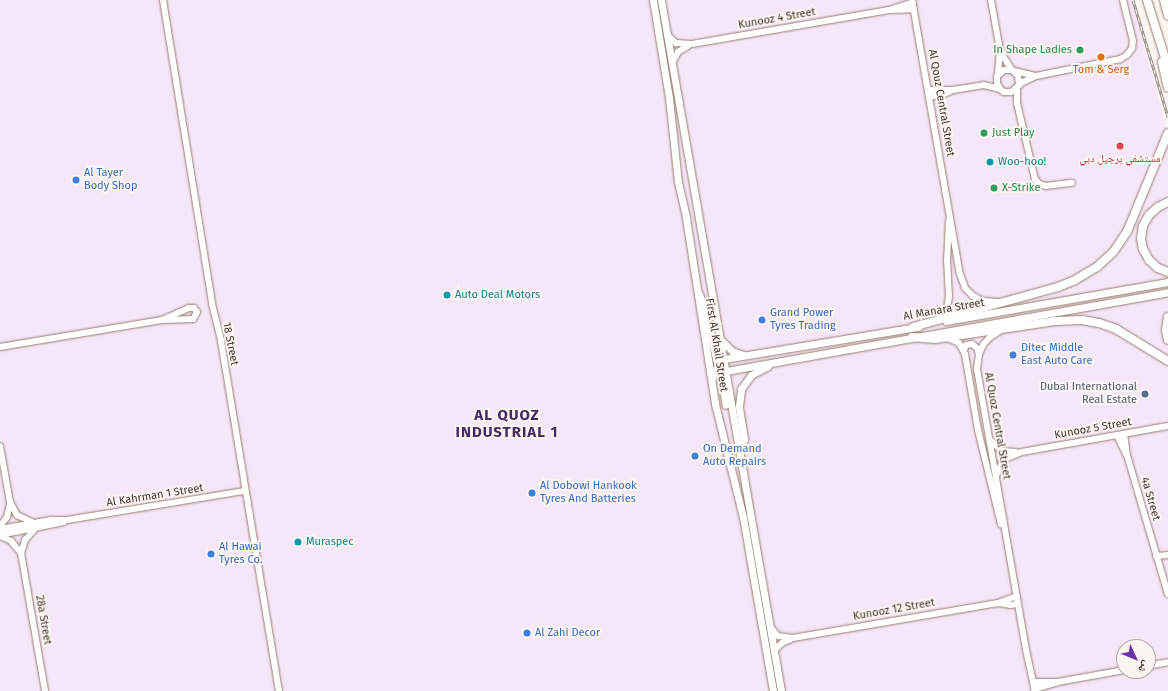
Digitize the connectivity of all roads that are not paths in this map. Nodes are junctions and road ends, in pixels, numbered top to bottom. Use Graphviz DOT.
graph roads {
  1 [pos="163,0"];
  2 [pos="653,0"];
  3 [pos="661,0"];
  4 [pos="991,0"];
  5 [pos="1123,0"];
  6 [pos="1147,0"];
  7 [pos="1164,0"];
  8 [pos="913,1"];
  9 [pos="914,9"];
  10 [pos="889,10"];
  11 [pos="1168,15"];
  12 [pos="1156,29"];
  13 [pos="667,35"];
  14 [pos="692,44"];
  15 [pos="1000,50"];
  16 [pos="672,63"];
  17 [pos="1168,68"];
  18 [pos="1013,70"];
  19 [pos="998,75"];
  20 [pos="1036,76"];
  21 [pos="980,86"];
  22 [pos="1018,86"];
  23 [pos="1168,87"];
  24 [pos="1002,90"];
  25 [pos="929,93"];
  26 [pos="1018,108"];
  27 [pos="1168,134"];
  28 [pos="1072,183"];
  29 [pos="1168,202"];
  30 [pos="950,209"];
  31 [pos="1168,272"];
  32 [pos="1168,282"];
  33 [pos="696,289"];
  34 [pos="1168,292"];
  35 [pos="1002,302"];
  36 [pos="1168,317"];
  37 [pos="941,318"];
  38 [pos="162,320"];
  39 [pos="913,327"];
  40 [pos="1006,328"];
  41 [pos="912,337"];
  42 [pos="938,338"];
  43 [pos="720,339"];
  44 [pos="1168,340"];
  45 [pos="0,347"];
  46 [pos="964,350"];
  47 [pos="978,354"];
  48 [pos="747,355"];
  49 [pos="724,359"];
  50 [pos="1168,361"];
  51 [pos="773,363"];
  52 [pos="718,365"];
  53 [pos="726,371"];
  54 [pos="714,372"];
  55 [pos="711,380"];
  56 [pos="1168,426"];
  57 [pos="1121,435"];
  58 [pos="989,438"];
  59 [pos="0,446"];
  60 [pos="740,449"];
  61 [pos="1022,452"];
  62 [pos="996,476"];
  63 [pos="245,491"];
  64 [pos="10,502"];
  65 [pos="36,525"];
  66 [pos="0,527"];
  67 [pos="0,536"];
  68 [pos="1008,540"];
  69 [pos="21,553"];
  70 [pos="1168,555"];
  71 [pos="1157,558"];
  72 [pos="1168,558"];
  73 [pos="1168,594"];
  74 [pos="1017,596"];
  75 [pos="998,603"];
  76 [pos="1018,604"];
  77 [pos="770,628"];
  78 [pos="792,638"];
  79 [pos="774,651"];
  80 [pos="1168,662"];
  81 [pos="1156,664"];
  82 [pos="1116,671"];
  83 [pos="1034,687"];
  84 [pos="45,691"];
  85 [pos="279,691"];
  86 [pos="773,691"];
  87 [pos="781,691"];
  1 -- 63 [label="street, 18 Street"];
  2 -- 33 [label="main road, First Al Khail Street"];
  3 -- 13 [label="main road, First Al Khail Street"];
  4 -- 15 [label="street"];
  5 -- 20 [label="street"];
  6 -- 12 [label="highway"];
  7 -- 11 [label="highway"];
  8 -- 9 [label="street, Al Qouz Central Street"];
  8 -- 10 [label="street, Kunooz 4 Street"];
  9 -- 10 [label="street, Kunooz 4 Street"];
  9 -- 25 [label="street, Al Qouz Central Street"];
  10 -- 14 [label="street, Kunooz 4 Street"];
  12 -- 17 [label="highway"];
  12 -- 23 [label="highway"];
  13 -- 14 [label="street, Kunooz 4 Street"];
  13 -- 16 [label="main road, First Al Khail Street"];
  14 -- 16 [label="street, Kunooz 4 Street"];
  15 -- 18 [label="street"];
  15 -- 19 [label="street"];
  16 -- 43 [label="main road, First Al Khail Street"];
  18 -- 19 [label="street"];
  18 -- 20 [label="street"];
  18 -- 22 [label="street"];
  19 -- 21 [label="street"];
  19 -- 24 [label="street"];
  20 -- 22 [label="street"];
  21 -- 24 [label="street"];
  21 -- 25 [label="street"];
  22 -- 24 [label="street"];
  22 -- 26 [label="street"];
  24 -- 26 [label="street"];
  25 -- 30 [label="street, Al Qouz Central Street"];
  26 -- 28 [label="street"];
  27 -- 35 [label="highway"];
  29 -- 31 [label="highway"];
  30 -- 35 [label="street, Al Qouz Central Street"];
  30 -- 37 [label="street, Al Qouz Central Street"];
  32 -- 39 [label="main road, Al Manara Street"];
  33 -- 52 [label="main road"];
  33 -- 55 [label="main road, First Al Khail Street"];
  34 -- 41 [label="main road, Al Manara Street"];
  35 -- 37 [label="highway"];
  36 -- 44 [label="highway"];
  37 -- 39 [label="highway"];
  38 -- 38 [label="street"];
  38 -- 45 [label="street"];
  39 -- 48 [label="main road, Al Manara Street"];
  40 -- 42 [label="highway"];
  40 -- 47 [label="street"];
  40 -- 50 [label="highway"];
  41 -- 42 [label="highway"];
  41 -- 51 [label="main road, Al Manara Street"];
  42 -- 46 [label="street"];
  43 -- 48 [label="main road"];
  43 -- 49 [label="main road, First Al Khail Street"];
  46 -- 47 [label="street"];
  46 -- 68 [label="street, Al Quoz Central Street"];
  47 -- 58 [label="street, Al Quoz Central Street"];
  48 -- 49 [label="main road, Al Manara Street"];
  49 -- 52 [label="main road"];
  49 -- 53 [label="main road, First Al Khail Street"];
  51 -- 53 [label="main road, Al Manara Street"];
  51 -- 60 [label="main road"];
  52 -- 53 [label="main road"];
  52 -- 54 [label="main road"];
  53 -- 60 [label="main road, First Al Khail Street"];
  54 -- 55 [label="main road"];
  54 -- 60 [label="main road"];
  55 -- 86 [label="main road, First Al Khail Street"];
  56 -- 57 [label="street, Kunooz 5 Street"];
  57 -- 61 [label="street, Kunooz 5 Street"];
  57 -- 71 [label="street, 4a Street"];
  58 -- 61 [label="street, Kunooz 5 Street"];
  58 -- 62 [label="street, Al Quoz Central Street"];
  59 -- 64 [label="street"];
  60 -- 77 [label="main road, First Al Khail Street"];
  61 -- 62 [label="street, Kunooz 5 Street"];
  62 -- 68 [label="street, Al Quoz Central Street"];
  63 -- 65 [label="street, Al Kahrman 1 Street"];
  63 -- 85 [label="street, 18 Street"];
  64 -- 65 [label="street"];
  64 -- 66 [label="street"];
  65 -- 66 [label="street, Al Kahrman 1 Street"];
  65 -- 67 [label="street, Al Kahrman 1 Street"];
  65 -- 69 [label="street"];
  67 -- 69 [label="street"];
  68 -- 74 [label="street, Al Quoz Central Street"];
  69 -- 84 [label="street, 28a Street"];
  70 -- 71 [label="street"];
  71 -- 72 [label="street"];
  71 -- 73 [label="street, 4a Street"];
  74 -- 75 [label="street, Kunooz 12 Street"];
  74 -- 76 [label="street, Al Quoz Central Street"];
  75 -- 76 [label="street, Kunooz 12 Street"];
  75 -- 78 [label="street, Kunooz 12 Street"];
  76 -- 83 [label="street, Al Quoz Central Street"];
  77 -- 78 [label="street, Kunooz 12 Street"];
  77 -- 79 [label="main road, First Al Khail Street"];
  78 -- 79 [label="street, Kunooz 12 Street"];
  79 -- 87 [label="main road, First Al Khail Street"];
  80 -- 81 [label="street"];
  82 -- 83 [label="street"];
}
